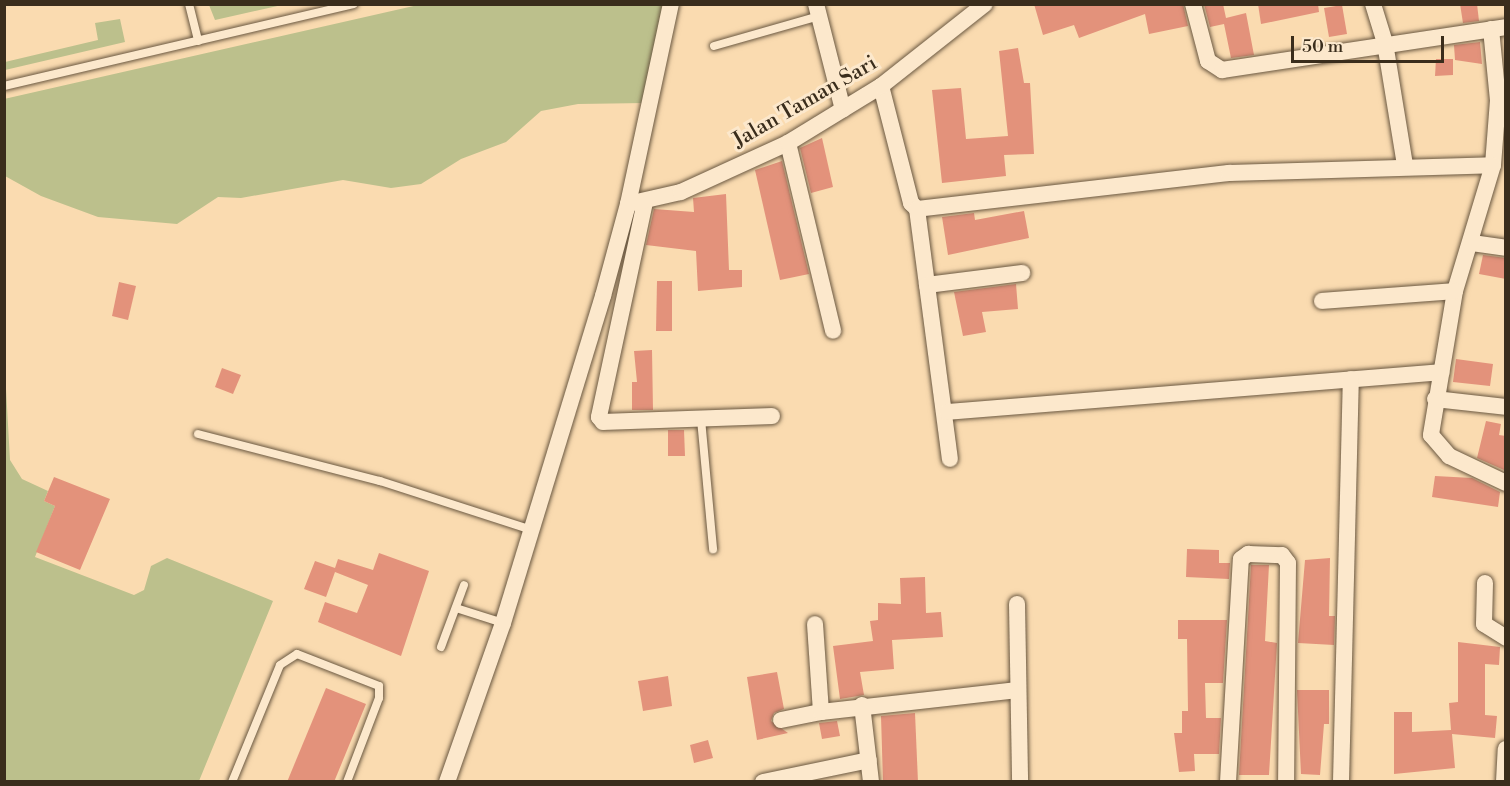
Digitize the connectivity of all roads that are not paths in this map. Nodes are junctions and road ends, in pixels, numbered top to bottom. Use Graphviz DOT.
graph roads {
  1 [pos="189,4"];
  2 [pos="353,4"];
  3 [pos="671,4"];
  4 [pos="985,4"];
  5 [pos="1193,4"];
  6 [pos="1373,4"];
  7 [pos="817,10"];
  8 [pos="1498,28"];
  9 [pos="198,41"];
  10 [pos="1385,43"];
  11 [pos="714,46"];
  12 [pos="4,86"];
  13 [pos="881,86"];
  14 [pos="843,110"];
  15 [pos="788,143"];
  16 [pos="1405,165"];
  17 [pos="1492,165"];
  18 [pos="637,203"];
  19 [pos="918,209"];
  20 [pos="1472,243"];
  21 [pos="1506,248"];
  22 [pos="1022,273"];
  23 [pos="927,285"];
  24 [pos="1455,291"];
  25 [pos="1322,301"];
  26 [pos="833,331"];
  27 [pos="1441,372"];
  28 [pos="1351,379"];
  29 [pos="1435,399"];
  30 [pos="1506,407"];
  31 [pos="946,412"];
  32 [pos="772,416"];
  33 [pos="701,419"];
  34 [pos="198,434"];
  35 [pos="950,459"];
  36 [pos="1506,483"];
  37 [pos="532,531"];
  38 [pos="713,549"];
  39 [pos="1485,583"];
  40 [pos="464,585"];
  41 [pos="1017,604"];
  42 [pos="456,608"];
  43 [pos="503,623"];
  44 [pos="815,624"];
  45 [pos="1506,638"];
  46 [pos="441,647"];
  47 [pos="1018,690"];
  48 [pos="861,705"];
  49 [pos="821,711"];
  50 [pos="781,720"];
  51 [pos="1506,749"];
  52 [pos="869,760"];
  53 [pos="232,782"];
  54 [pos="347,782"];
  55 [pos="447,782"];
  56 [pos="763,782"];
  57 [pos="871,782"];
  58 [pos="1020,782"];
  59 [pos="1228,782"];
  60 [pos="1286,782"];
  61 [pos="1341,782"];
  62 [pos="1504,782"];
  1 -- 9 [label="lane"];
  2 -- 9 [label="lane"];
  3 -- 18 [label="street"];
  4 -- 13 [label="street, Jalan Taman Sari"];
  5 -- 10 [label="street"];
  6 -- 10 [label="street"];
  7 -- 11 [label="lane"];
  7 -- 14 [label="street"];
  8 -- 10 [label="street"];
  8 -- 17 [label="street"];
  9 -- 12 [label="lane"];
  10 -- 16 [label="street"];
  13 -- 14 [label="street, Jalan Taman Sari"];
  13 -- 19 [label="street"];
  14 -- 15 [label="street, Jalan Taman Sari"];
  15 -- 18 [label="street, Jalan Taman Sari"];
  15 -- 26 [label="street"];
  16 -- 17 [label="street"];
  16 -- 19 [label="street"];
  17 -- 20 [label="street"];
  18 -- 33 [label="street"];
  18 -- 37 [label="street"];
  19 -- 23 [label="street"];
  20 -- 21 [label="street"];
  20 -- 24 [label="street"];
  22 -- 23 [label="street"];
  23 -- 31 [label="street"];
  24 -- 25 [label="street"];
  24 -- 27 [label="street"];
  27 -- 28 [label="street"];
  27 -- 29 [label="street"];
  28 -- 31 [label="street"];
  28 -- 61 [label="street"];
  29 -- 30 [label="street"];
  29 -- 36 [label="street"];
  31 -- 35 [label="street"];
  32 -- 33 [label="street"];
  33 -- 38 [label="lane"];
  34 -- 37 [label="lane"];
  37 -- 43 [label="street"];
  39 -- 45 [label="street"];
  40 -- 42 [label="lane"];
  41 -- 47 [label="street"];
  42 -- 43 [label="lane"];
  42 -- 46 [label="lane"];
  43 -- 55 [label="street"];
  44 -- 49 [label="street"];
  47 -- 48 [label="street"];
  47 -- 58 [label="street"];
  48 -- 49 [label="street"];
  48 -- 52 [label="street"];
  49 -- 50 [label="street"];
  51 -- 62 [label="street"];
  52 -- 56 [label="street"];
  52 -- 57 [label="street"];
  53 -- 54 [label="lane"];
  59 -- 60 [label="street"];
}
